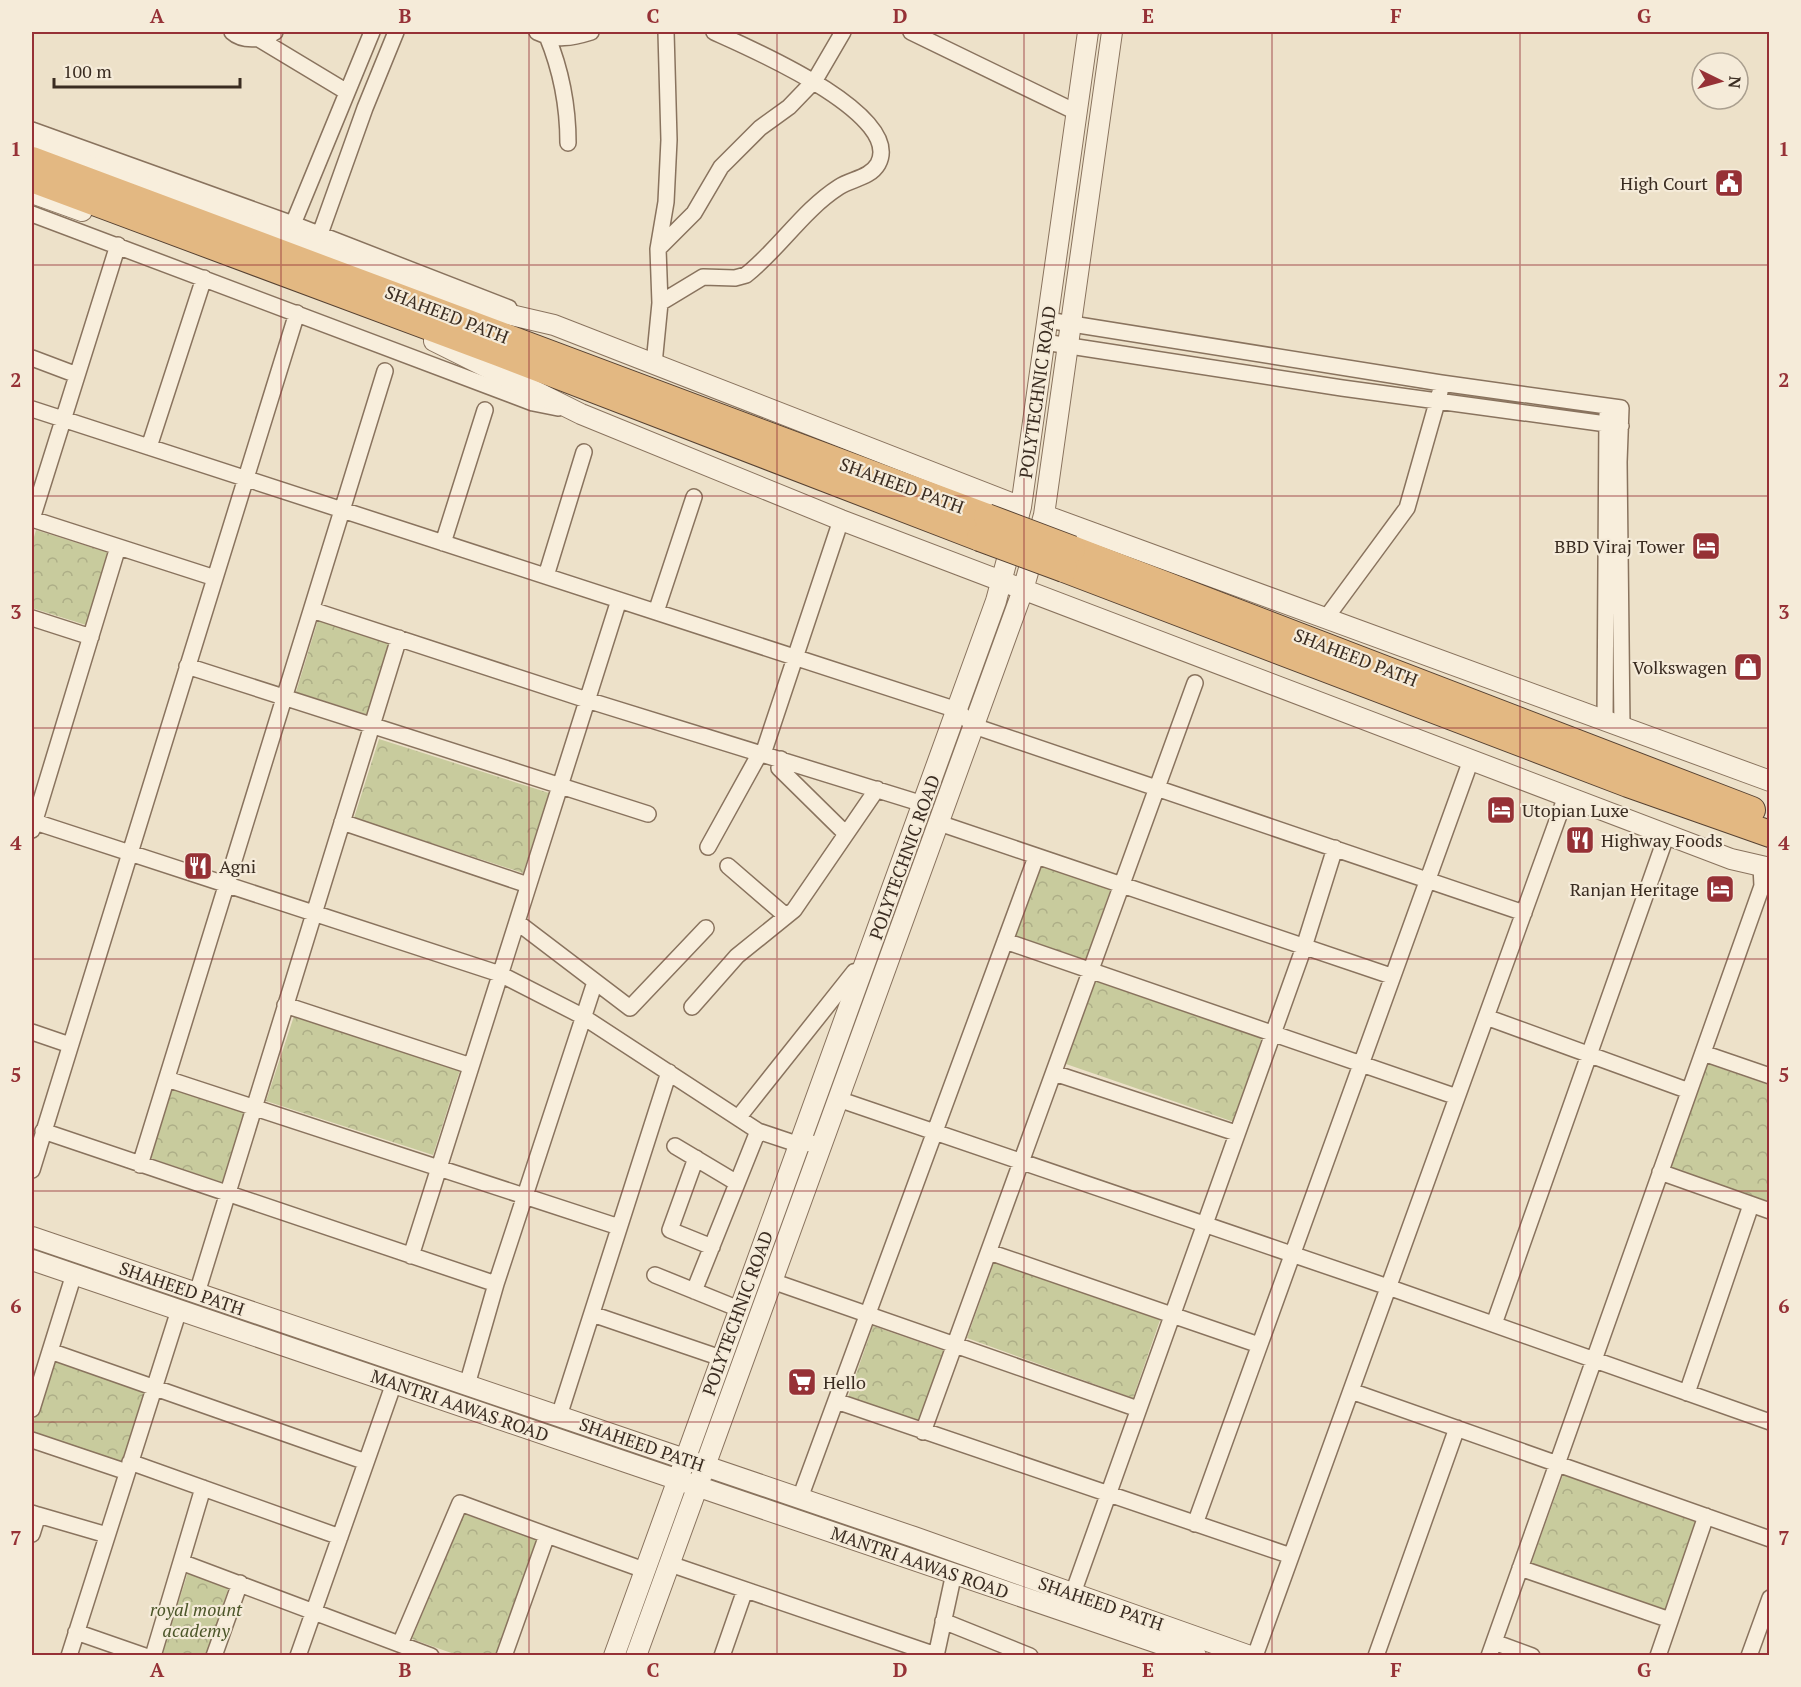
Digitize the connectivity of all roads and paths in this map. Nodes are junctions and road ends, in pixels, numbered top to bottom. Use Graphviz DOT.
graph roads {
  1 [pos="232,32"];
  2 [pos="275,32"];
  3 [pos="372,32"];
  4 [pos="396,32"];
  5 [pos="591,32"];
  6 [pos="666,32"];
  7 [pos="714,32"];
  8 [pos="843,32"];
  9 [pos="911,32"];
  10 [pos="1088,32"];
  11 [pos="1112,32"];
  12 [pos="542,34"];
  13 [pos="259,39"];
  14 [pos="815,80"];
  15 [pos="348,92"];
  16 [pos="1076,112"];
  17 [pos="32,130"];
  18 [pos="568,143"];
  19 [pos="32,145"];
  20 [pos="1071,152"];
  21 [pos="1095,154"];
  22 [pos="32,160"];
  23 [pos="32,179"];
  24 [pos="32,193"];
  25 [pos="32,214"];
  26 [pos="293,224"];
  27 [pos="320,234"];
  28 [pos="118,246"];
  29 [pos="658,249"];
  30 [pos="204,278"];
  31 [pos="426,297"];
  32 [pos="342,300"];
  33 [pos="660,303"];
  34 [pos="297,313"];
  35 [pos="1047,320"];
  36 [pos="1071,322"];
  37 [pos="554,325"];
  38 [pos="1044,342"];
  39 [pos="1068,344"];
  40 [pos="445,345"];
  41 [pos="32,358"];
  42 [pos="654,364"];
  43 [pos="438,366"];
  44 [pos="385,371"];
  45 [pos="77,375"];
  46 [pos="1441,383"];
  47 [pos="1438,401"];
  48 [pos="32,409"];
  49 [pos="484,410"];
  50 [pos="581,414"];
  51 [pos="63,420"];
  52 [pos="1614,425"];
  53 [pos="149,447"];
  54 [pos="584,452"];
  55 [pos="765,466"];
  56 [pos="245,478"];
  57 [pos="757,486"];
  58 [pos="694,497"];
  59 [pos="1021,507"];
  60 [pos="342,510"];
  61 [pos="1044,515"];
  62 [pos="841,520"];
  63 [pos="984,527"];
  64 [pos="443,543"];
  65 [pos="118,547"];
  66 [pos="546,576"];
  67 [pos="214,578"];
  68 [pos="1001,582"];
  69 [pos="1023,590"];
  70 [pos="619,600"];
  71 [pos="312,610"];
  72 [pos="656,612"];
  73 [pos="32,618"];
  74 [pos="1326,618"];
  75 [pos="91,637"];
  76 [pos="399,638"];
  77 [pos="793,657"];
  78 [pos="188,666"];
  79 [pos="1195,683"];
  80 [pos="285,698"];
  81 [pos="587,700"];
  82 [pos="957,710"];
  83 [pos="1405,712"];
  84 [pos="1614,723"];
  85 [pos="372,726"];
  86 [pos="974,726"];
  87 [pos="1398,732"];
  88 [pos="762,753"];
  89 [pos="781,759"];
  90 [pos="1471,760"];
  91 [pos="1770,781"];
  92 [pos="560,787"];
  93 [pos="1157,788"];
  94 [pos="877,789"];
  95 [pos="1566,796"];
  96 [pos="923,804"];
  97 [pos="648,814"];
  98 [pos="1769,820"];
  99 [pos="342,822"];
  100 [pos="939,823"];
  101 [pos="32,824"];
  102 [pos="846,834"];
  103 [pos="1667,834"];
  104 [pos="708,847"];
  105 [pos="1335,848"];
  106 [pos="130,853"];
  107 [pos="1036,857"];
  108 [pos="728,866"];
  109 [pos="1765,877"];
  110 [pos="1426,879"];
  111 [pos="227,884"];
  112 [pos="528,885"];
  113 [pos="1121,886"];
  114 [pos="1524,912"];
  115 [pos="314,913"];
  116 [pos="786,916"];
  117 [pos="517,922"];
  118 [pos="706,928"];
  119 [pos="1005,942"];
  120 [pos="1304,947"];
  121 [pos="1091,971"];
  122 [pos="500,974"];
  123 [pos="861,975"];
  124 [pos="1391,976"];
  125 [pos="595,982"];
  126 [pos="285,1005"];
  127 [pos="692,1007"];
  128 [pos="582,1016"];
  129 [pos="1486,1017"];
  130 [pos="32,1032"];
  131 [pos="1272,1033"];
  132 [pos="70,1045"];
  133 [pos="1703,1053"];
  134 [pos="1589,1054"];
  135 [pos="1360,1063"];
  136 [pos="471,1066"];
  137 [pos="669,1072"];
  138 [pos="1054,1073"];
  139 [pos="1770,1076"];
  140 [pos="167,1078"];
  141 [pos="1689,1091"];
  142 [pos="1457,1097"];
  143 [pos="838,1099"];
  144 [pos="254,1107"];
  145 [pos="738,1118"];
  146 [pos="43,1131"];
  147 [pos="758,1131"];
  148 [pos="936,1133"];
  149 [pos="1236,1133"];
  150 [pos="823,1143"];
  151 [pos="797,1144"];
  152 [pos="675,1146"];
  153 [pos="696,1158"];
  154 [pos="1022,1162"];
  155 [pos="140,1165"];
  156 [pos="439,1167"];
  157 [pos="32,1170"];
  158 [pos="1660,1172"];
  159 [pos="737,1183"];
  160 [pos="227,1194"];
  161 [pos="525,1194"];
  162 [pos="1751,1205"];
  163 [pos="1770,1211"];
  164 [pos="1203,1224"];
  165 [pos="619,1227"];
  166 [pos="32,1237"];
  167 [pos="712,1246"];
  168 [pos="989,1252"];
  169 [pos="1292,1254"];
  170 [pos="411,1256"];
  171 [pos="32,1260"];
  172 [pos="74,1274"];
  173 [pos="655,1275"];
  174 [pos="772,1281"];
  175 [pos="496,1284"];
  176 [pos="1388,1287"];
  177 [pos="694,1291"];
  178 [pos="197,1293"];
  179 [pos="739,1309"];
  180 [pos="179,1310"];
  181 [pos="592,1314"];
  182 [pos="868,1315"];
  183 [pos="1171,1315"];
  184 [pos="1494,1324"];
  185 [pos="955,1345"];
  186 [pos="1259,1346"];
  187 [pos="50,1351"];
  188 [pos="721,1358"];
  189 [pos="1594,1360"];
  190 [pos="394,1383"];
  191 [pos="467,1385"];
  192 [pos="154,1387"];
  193 [pos="1351,1390"];
  194 [pos="1687,1393"];
  195 [pos="836,1401"];
  196 [pos="1138,1408"];
  197 [pos="32,1409"];
  198 [pos="559,1416"];
  199 [pos="1770,1422"];
  200 [pos="1457,1428"];
  201 [pos="923,1432"];
  202 [pos="32,1440"];
  203 [pos="684,1459"];
  204 [pos="366,1462"];
  205 [pos="1557,1464"];
  206 [pos="705,1466"];
  207 [pos="129,1467"];
  208 [pos="677,1479"];
  209 [pos="698,1486"];
  210 [pos="203,1488"];
  211 [pos="1108,1495"];
  212 [pos="800,1498"];
  213 [pos="35,1514"];
  214 [pos="1706,1516"];
  215 [pos="1195,1524"];
  216 [pos="32,1534"];
  217 [pos="107,1535"];
  218 [pos="547,1535"];
  219 [pos="340,1537"];
  220 [pos="1770,1539"];
  221 [pos="1291,1556"];
  222 [pos="181,1562"];
  223 [pos="670,1564"];
  224 [pos="1520,1568"];
  225 [pos="644,1570"];
  226 [pos="954,1574"];
  227 [pos="240,1582"];
  228 [pos="745,1590"];
  229 [pos="1073,1593"];
  230 [pos="1770,1598"];
  231 [pos="314,1611"];
  232 [pos="1670,1620"];
  233 [pos="943,1621"];
  234 [pos="76,1632"];
  235 [pos="400,1644"];
  236 [pos="1492,1649"];
  237 [pos="936,1655"];
  238 [pos="69,1656"];
  239 [pos="145,1656"];
  240 [pos="153,1656"];
  241 [pos="214,1656"];
  242 [pos="298,1656"];
  243 [pos="431,1656"];
  244 [pos="504,1656"];
  245 [pos="614,1656"];
  246 [pos="636,1656"];
  247 [pos="722,1656"];
  248 [pos="1030,1656"];
  249 [pos="1196,1656"];
  250 [pos="1253,1656"];
  251 [pos="1376,1656"];
  252 [pos="1532,1656"];
  253 [pos="1658,1656"];
  254 [pos="1749,1656"];
  1 -- 13 [label="street"];
  2 -- 13 [label="street"];
  3 -- 15 [label="street"];
  4 -- 27 [label="street"];
  5 -- 12 [label="street"];
  6 -- 29 [label="street"];
  7 -- 14 [label="street"];
  8 -- 14 [label="street"];
  9 -- 16 [label="street"];
  10 -- 16 [label="street, POLYTECHNIC ROAD"];
  11 -- 21 [label="street"];
  12 -- 18 [label="street"];
  13 -- 15 [label="street"];
  14 -- 29 [label="street"];
  14 -- 33 [label="street"];
  15 -- 26 [label="street"];
  16 -- 20 [label="street, POLYTECHNIC ROAD"];
  17 -- 26 [label="street"];
  19 -- 31 [label="street"];
  20 -- 21 [label="street"];
  20 -- 35 [label="street, POLYTECHNIC ROAD"];
  21 -- 36 [label="street"];
  22 -- 31 [label="highway, SHAHEED PATH"];
  23 -- 32 [label="highway, SHAHEED PATH"];
  24 -- 32 [label="street"];
  25 -- 28 [label="street"];
  26 -- 27 [label="street"];
  27 -- 37 [label="street"];
  28 -- 30 [label="street"];
  28 -- 45 [label="street"];
  29 -- 33 [label="street"];
  30 -- 34 [label="street"];
  30 -- 53 [label="street"];
  31 -- 37 [label="street"];
  31 -- 63 [label="highway, SHAHEED PATH"];
  32 -- 40 [label="street"];
  32 -- 63 [label="highway, SHAHEED PATH"];
  33 -- 42 [label="street"];
  34 -- 43 [label="street"];
  34 -- 56 [label="street"];
  35 -- 36 [label="street"];
  35 -- 38 [label="street, POLYTECHNIC ROAD"];
  36 -- 39 [label="street"];
  36 -- 46 [label="street"];
  37 -- 42 [label="street"];
  38 -- 39 [label="street"];
  38 -- 59 [label="street, POLYTECHNIC ROAD"];
  39 -- 47 [label="street"];
  39 -- 61 [label="street"];
  40 -- 43 [label="street"];
  40 -- 50 [label="street"];
  41 -- 45 [label="street"];
  42 -- 59 [label="street"];
  43 -- 50 [label="street"];
  44 -- 60 [label="street"];
  45 -- 51 [label="street"];
  46 -- 47 [label="street"];
  46 -- 52 [label="street"];
  47 -- 52 [label="street"];
  47 -- 74 [label="street"];
  48 -- 51 [label="street"];
  49 -- 64 [label="street"];
  50 -- 57 [label="street"];
  51 -- 53 [label="street"];
  51 -- 65 [label="street"];
  52 -- 84 [label="street"];
  53 -- 56 [label="street"];
  54 -- 66 [label="street"];
  55 -- 57 [label="street"];
  56 -- 60 [label="street"];
  56 -- 67 [label="street"];
  57 -- 62 [label="street"];
  58 -- 72 [label="street"];
  59 -- 68 [label="street, POLYTECHNIC ROAD"];
  60 -- 64 [label="street"];
  60 -- 71 [label="street"];
  61 -- 69 [label="street"];
  61 -- 74 [label="street"];
  62 -- 68 [label="street"];
  62 -- 77 [label="street"];
  63 -- 98 [label="highway, SHAHEED PATH, bridge"];
  64 -- 66 [label="street"];
  65 -- 67 [label="street"];
  65 -- 75 [label="street"];
  66 -- 70 [label="street"];
  67 -- 78 [label="street"];
  68 -- 69 [label="street"];
  68 -- 82 [label="street, POLYTECHNIC ROAD"];
  69 -- 86 [label="street"];
  69 -- 87 [label="street"];
  70 -- 72 [label="street"];
  70 -- 81 [label="street"];
  71 -- 76 [label="street"];
  71 -- 80 [label="street"];
  72 -- 77 [label="street"];
  73 -- 75 [label="street"];
  74 -- 84 [label="street"];
  75 -- 101 [label="street"];
  76 -- 81 [label="street"];
  76 -- 85 [label="street"];
  77 -- 82 [label="street"];
  77 -- 88 [label="street"];
  78 -- 80 [label="street"];
  78 -- 106 [label="street"];
  79 -- 93 [label="street"];
  80 -- 85 [label="street"];
  80 -- 111 [label="street"];
  81 -- 88 [label="street"];
  81 -- 92 [label="street"];
  82 -- 86 [label="street"];
  82 -- 96 [label="street, POLYTECHNIC ROAD"];
  83 -- 87 [label="street"];
  84 -- 91 [label="street"];
  85 -- 92 [label="street"];
  85 -- 99 [label="street"];
  86 -- 93 [label="street"];
  86 -- 100 [label="street"];
  87 -- 90 [label="street"];
  88 -- 89 [label="street"];
  88 -- 104 [label="street"];
  89 -- 94 [label="street"];
  89 -- 102 [label="street"];
  90 -- 95 [label="street"];
  90 -- 110 [label="street"];
  92 -- 97 [label="street"];
  92 -- 112 [label="street"];
  93 -- 105 [label="street"];
  93 -- 113 [label="street"];
  94 -- 96 [label="street"];
  94 -- 102 [label="street"];
  95 -- 103 [label="street"];
  95 -- 114 [label="street"];
  96 -- 123 [label="street, POLYTECHNIC ROAD"];
  99 -- 112 [label="street"];
  99 -- 115 [label="street"];
  100 -- 107 [label="street"];
  100 -- 143 [label="street"];
  101 -- 106 [label="street"];
  102 -- 116 [label="street"];
  103 -- 109 [label="street"];
  103 -- 134 [label="street"];
  105 -- 110 [label="street"];
  105 -- 120 [label="street"];
  106 -- 111 [label="street"];
  106 -- 132 [label="street"];
  107 -- 113 [label="street"];
  107 -- 119 [label="street"];
  108 -- 116 [label="street"];
  109 -- 133 [label="street"];
  110 -- 114 [label="street"];
  110 -- 124 [label="street"];
  111 -- 115 [label="street"];
  111 -- 140 [label="street"];
  112 -- 117 [label="street"];
  113 -- 120 [label="street"];
  113 -- 121 [label="street"];
  114 -- 129 [label="street"];
  115 -- 122 [label="street"];
  115 -- 126 [label="street"];
  116 -- 127 [label="street"];
  117 -- 122 [label="street"];
  117 -- 125 [label="street"];
  118 -- 125 [label="street"];
  119 -- 121 [label="street"];
  119 -- 148 [label="street"];
  120 -- 124 [label="street"];
  120 -- 131 [label="street"];
  121 -- 131 [label="street"];
  121 -- 138 [label="street"];
  122 -- 128 [label="street"];
  122 -- 136 [label="street"];
  123 -- 145 [label="street"];
  123 -- 151 [label="street, POLYTECHNIC ROAD"];
  124 -- 135 [label="street"];
  125 -- 128 [label="street"];
  126 -- 136 [label="street"];
  126 -- 144 [label="street"];
  128 -- 137 [label="street"];
  128 -- 161 [label="street"];
  129 -- 134 [label="street"];
  129 -- 142 [label="street"];
  130 -- 132 [label="street"];
  131 -- 135 [label="street"];
  131 -- 149 [label="street"];
  132 -- 146 [label="street"];
  133 -- 139 [label="street"];
  133 -- 141 [label="street"];
  134 -- 141 [label="street"];
  134 -- 184 [label="street"];
  135 -- 142 [label="street"];
  135 -- 169 [label="street"];
  136 -- 156 [label="street"];
  137 -- 145 [label="street"];
  137 -- 165 [label="street"];
  138 -- 149 [label="street"];
  138 -- 154 [label="street"];
  140 -- 144 [label="street"];
  140 -- 155 [label="street"];
  141 -- 158 [label="street"];
  142 -- 176 [label="street"];
  143 -- 148 [label="street"];
  143 -- 150 [label="street"];
  144 -- 156 [label="street"];
  144 -- 160 [label="street"];
  145 -- 147 [label="street"];
  146 -- 155 [label="street"];
  146 -- 157 [label="street"];
  147 -- 151 [label="street"];
  147 -- 159 [label="street"];
  148 -- 154 [label="street"];
  148 -- 182 [label="street"];
  149 -- 164 [label="street"];
  150 -- 151 [label="street"];
  150 -- 174 [label="street"];
  151 -- 179 [label="street, POLYTECHNIC ROAD"];
  152 -- 153 [label="street"];
  153 -- 159 [label="street"];
  153 -- 167 [label="street"];
  154 -- 164 [label="street"];
  154 -- 168 [label="street"];
  155 -- 160 [label="street"];
  156 -- 161 [label="street"];
  156 -- 170 [label="street"];
  158 -- 162 [label="street"];
  158 -- 189 [label="street"];
  159 -- 167 [label="street"];
  160 -- 170 [label="street"];
  160 -- 178 [label="street"];
  161 -- 165 [label="street"];
  161 -- 175 [label="street"];
  162 -- 163 [label="street"];
  162 -- 194 [label="street"];
  164 -- 169 [label="street"];
  164 -- 183 [label="street"];
  165 -- 181 [label="street"];
  166 -- 178 [label="street, SHAHEED PATH"];
  167 -- 177 [label="street"];
  168 -- 183 [label="street"];
  168 -- 185 [label="street"];
  169 -- 176 [label="street"];
  169 -- 186 [label="street"];
  170 -- 175 [label="street"];
  171 -- 172 [label="street, MANTRI AAWAS ROAD"];
  172 -- 180 [label="street, MANTRI AAWAS ROAD"];
  172 -- 187 [label="street"];
  173 -- 177 [label="street"];
  174 -- 182 [label="street"];
  174 -- 206 [label="street"];
  175 -- 191 [label="street"];
  176 -- 184 [label="street"];
  176 -- 193 [label="street"];
  177 -- 179 [label="street"];
  178 -- 191 [label="street, SHAHEED PATH"];
  179 -- 188 [label="street, POLYTECHNIC ROAD"];
  180 -- 190 [label="street, MANTRI AAWAS ROAD"];
  180 -- 192 [label="street"];
  181 -- 188 [label="street"];
  181 -- 198 [label="street"];
  182 -- 185 [label="street"];
  182 -- 195 [label="street"];
  183 -- 186 [label="street"];
  183 -- 196 [label="street"];
  184 -- 189 [label="street"];
  185 -- 196 [label="street"];
  185 -- 201 [label="street"];
  186 -- 215 [label="street"];
  187 -- 192 [label="street"];
  187 -- 197 [label="street"];
  188 -- 203 [label="street, POLYTECHNIC ROAD"];
  189 -- 194 [label="street"];
  189 -- 205 [label="street"];
  190 -- 204 [label="street"];
  190 -- 208 [label="street, MANTRI AAWAS ROAD"];
  191 -- 198 [label="street, SHAHEED PATH"];
  192 -- 204 [label="street"];
  192 -- 207 [label="street"];
  193 -- 200 [label="street"];
  193 -- 221 [label="street"];
  194 -- 199 [label="street"];
  195 -- 201 [label="street"];
  195 -- 212 [label="street"];
  196 -- 211 [label="street"];
  198 -- 203 [label="street, SHAHEED PATH"];
  200 -- 205 [label="street"];
  200 -- 251 [label="street"];
  201 -- 211 [label="street"];
  202 -- 207 [label="street"];
  203 -- 206 [label="street, SHAHEED PATH"];
  203 -- 208 [label="street, POLYTECHNIC ROAD"];
  204 -- 219 [label="street"];
  205 -- 214 [label="street"];
  205 -- 224 [label="street"];
  206 -- 209 [label="street"];
  206 -- 212 [label="street, SHAHEED PATH"];
  207 -- 210 [label="street"];
  207 -- 217 [label="street"];
  208 -- 209 [label="street, MANTRI AAWAS ROAD"];
  208 -- 225 [label="street, POLYTECHNIC ROAD"];
  209 -- 223 [label="street"];
  209 -- 226 [label="street, MANTRI AAWAS ROAD"];
  210 -- 219 [label="street"];
  210 -- 222 [label="street"];
  211 -- 215 [label="street"];
  211 -- 229 [label="street"];
  212 -- 229 [label="street, SHAHEED PATH"];
  213 -- 216 [label="street"];
  213 -- 217 [label="street"];
  214 -- 220 [label="street"];
  214 -- 232 [label="street"];
  215 -- 221 [label="street"];
  217 -- 234 [label="street"];
  218 -- 225 [label="street"];
  218 -- 235 [label="street"];
  218 -- 244 [label="street"];
  219 -- 231 [label="street"];
  221 -- 250 [label="street"];
  222 -- 227 [label="street"];
  222 -- 240 [label="street"];
  223 -- 228 [label="street"];
  223 -- 246 [label="street"];
  224 -- 232 [label="street"];
  224 -- 236 [label="street"];
  225 -- 245 [label="street, POLYTECHNIC ROAD"];
  226 -- 233 [label="street"];
  226 -- 249 [label="street, MANTRI AAWAS ROAD"];
  227 -- 231 [label="street"];
  227 -- 241 [label="street"];
  228 -- 237 [label="street"];
  228 -- 247 [label="street"];
  229 -- 250 [label="street, SHAHEED PATH"];
  230 -- 254 [label="street"];
  231 -- 235 [label="street"];
  231 -- 242 [label="street"];
  232 -- 253 [label="street"];
  233 -- 237 [label="street"];
  233 -- 248 [label="street"];
  234 -- 238 [label="street"];
  234 -- 239 [label="street"];
  235 -- 243 [label="street"];
  236 -- 252 [label="street"];
}
